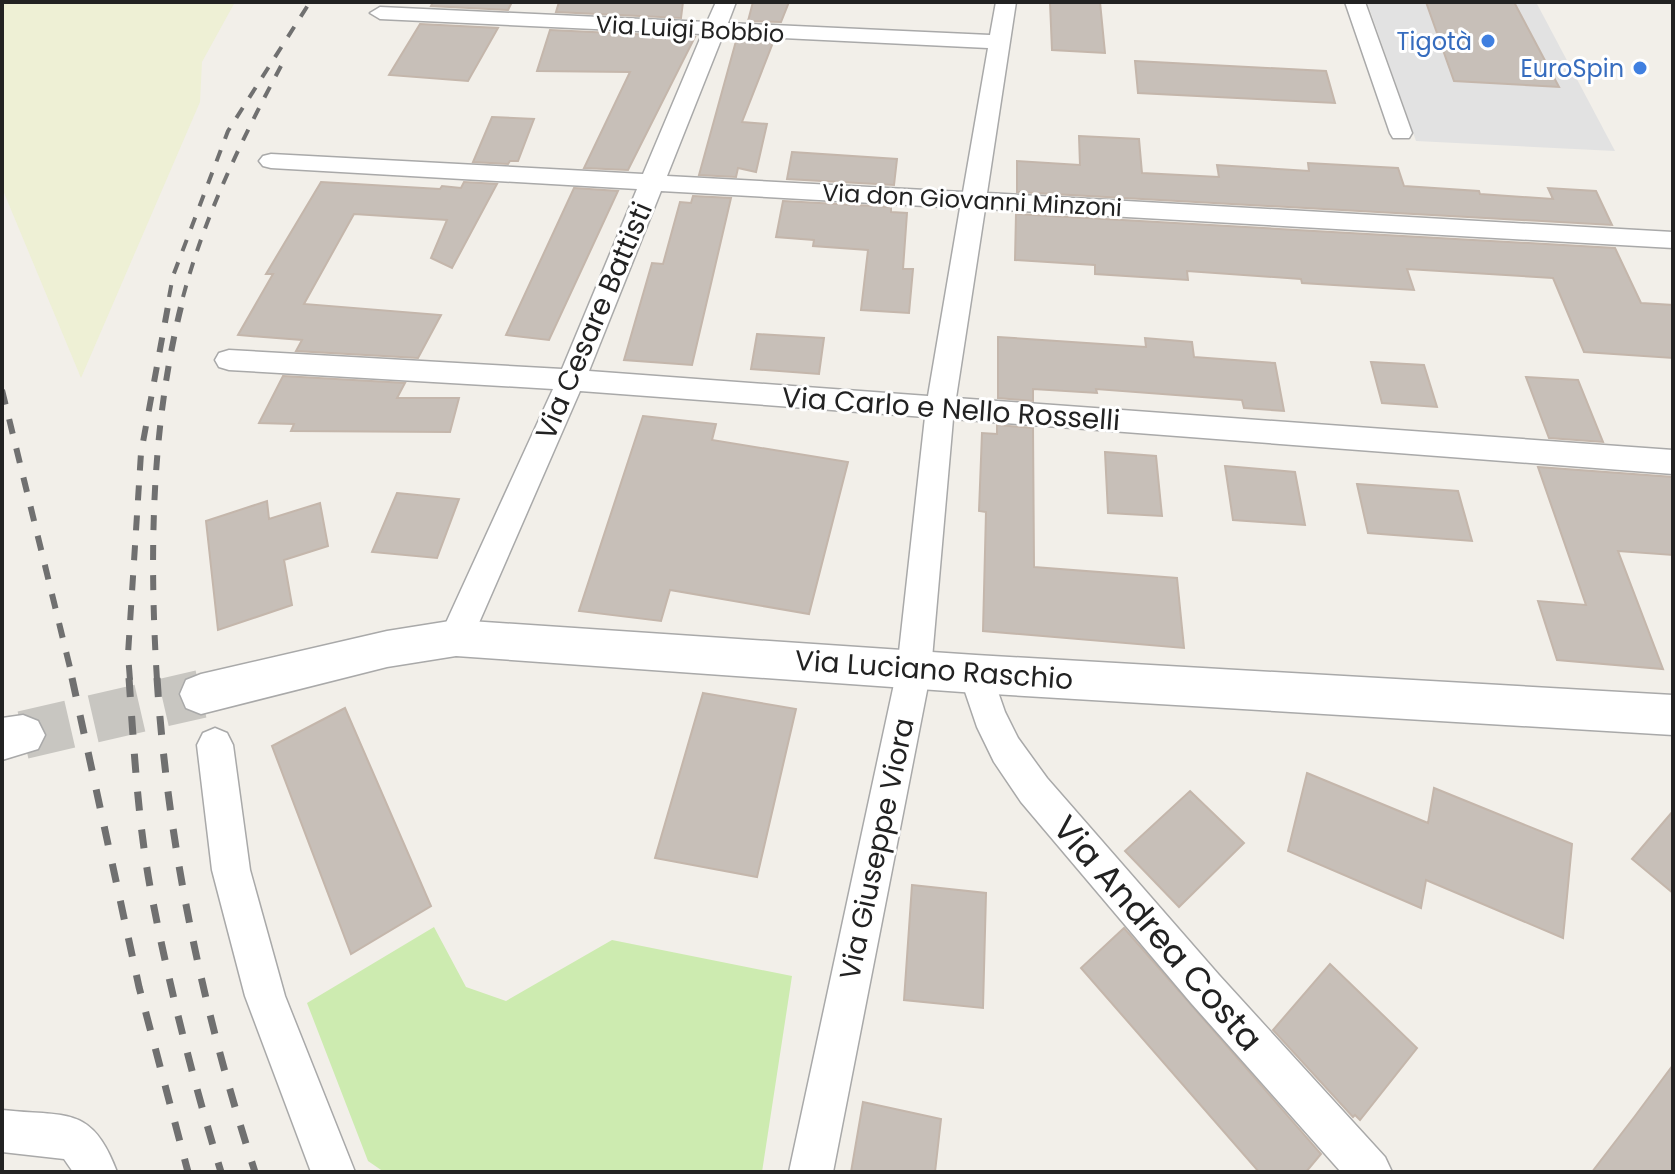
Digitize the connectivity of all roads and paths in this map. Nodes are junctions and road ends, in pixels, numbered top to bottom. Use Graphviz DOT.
graph roads {
  1 [pos="726,2"];
  2 [pos="1006,2"];
  3 [pos="1355,2"];
  4 [pos="380,13"];
  5 [pos="715,31"];
  6 [pos="1000,42"];
  7 [pos="1401,133"];
  8 [pos="271,161"];
  9 [pos="653,182"];
  10 [pos="974,200"];
  11 [pos="1673,240"];
  12 [pos="229,360"];
  13 [pos="571,380"];
  14 [pos="940,409"];
  15 [pos="1673,462"];
  16 [pos="456,638"];
  17 [pos="914,670"];
  18 [pos="976,674"];
  19 [pos="201,694"];
  20 [pos="1673,715"];
  21 [pos="215,745"];
  22 [pos="2,1131"];
  23 [pos="95,1172"];
  24 [pos="333,1172"];
  25 [pos="811,1172"];
  26 [pos="1370,1172"];
  1 -- 5 [label="street, Via Cesare Battisti"];
  2 -- 6 [label="street, Via Giuseppe Viora"];
  3 -- 7 [label="street"];
  4 -- 5 [label="street, Via Luigi Bobbio"];
  5 -- 6 [label="street, Via Luigi Bobbio"];
  5 -- 9 [label="street, Via Cesare Battisti"];
  6 -- 10 [label="street, Via Giuseppe Viora"];
  8 -- 9 [label="street, Via don Giovanni Minzoni"];
  9 -- 10 [label="street, Via don Giovanni Minzoni"];
  9 -- 13 [label="street, Via Cesare Battisti"];
  10 -- 11 [label="street, Via don Giovanni Minzoni"];
  10 -- 14 [label="street, Via Giuseppe Viora"];
  12 -- 13 [label="street, Via Carlo e Nello Rosselli"];
  13 -- 14 [label="street, Via Carlo e Nello Rosselli"];
  13 -- 16 [label="street, Via Cesare Battisti"];
  14 -- 15 [label="street, Via Carlo e Nello Rosselli"];
  14 -- 17 [label="street, Via Giuseppe Viora"];
  16 -- 17 [label="street, Via Luciano Raschio"];
  16 -- 19 [label="street, Via Luciano Raschio"];
  17 -- 18 [label="street, Via Luciano Raschio"];
  17 -- 25 [label="street, Via Giuseppe Viora"];
  18 -- 20 [label="street, Via Luciano Raschio"];
  18 -- 26 [label="street, Via Andrea Costa"];
  21 -- 24 [label="street"];
  22 -- 23 [label="street"];
}
